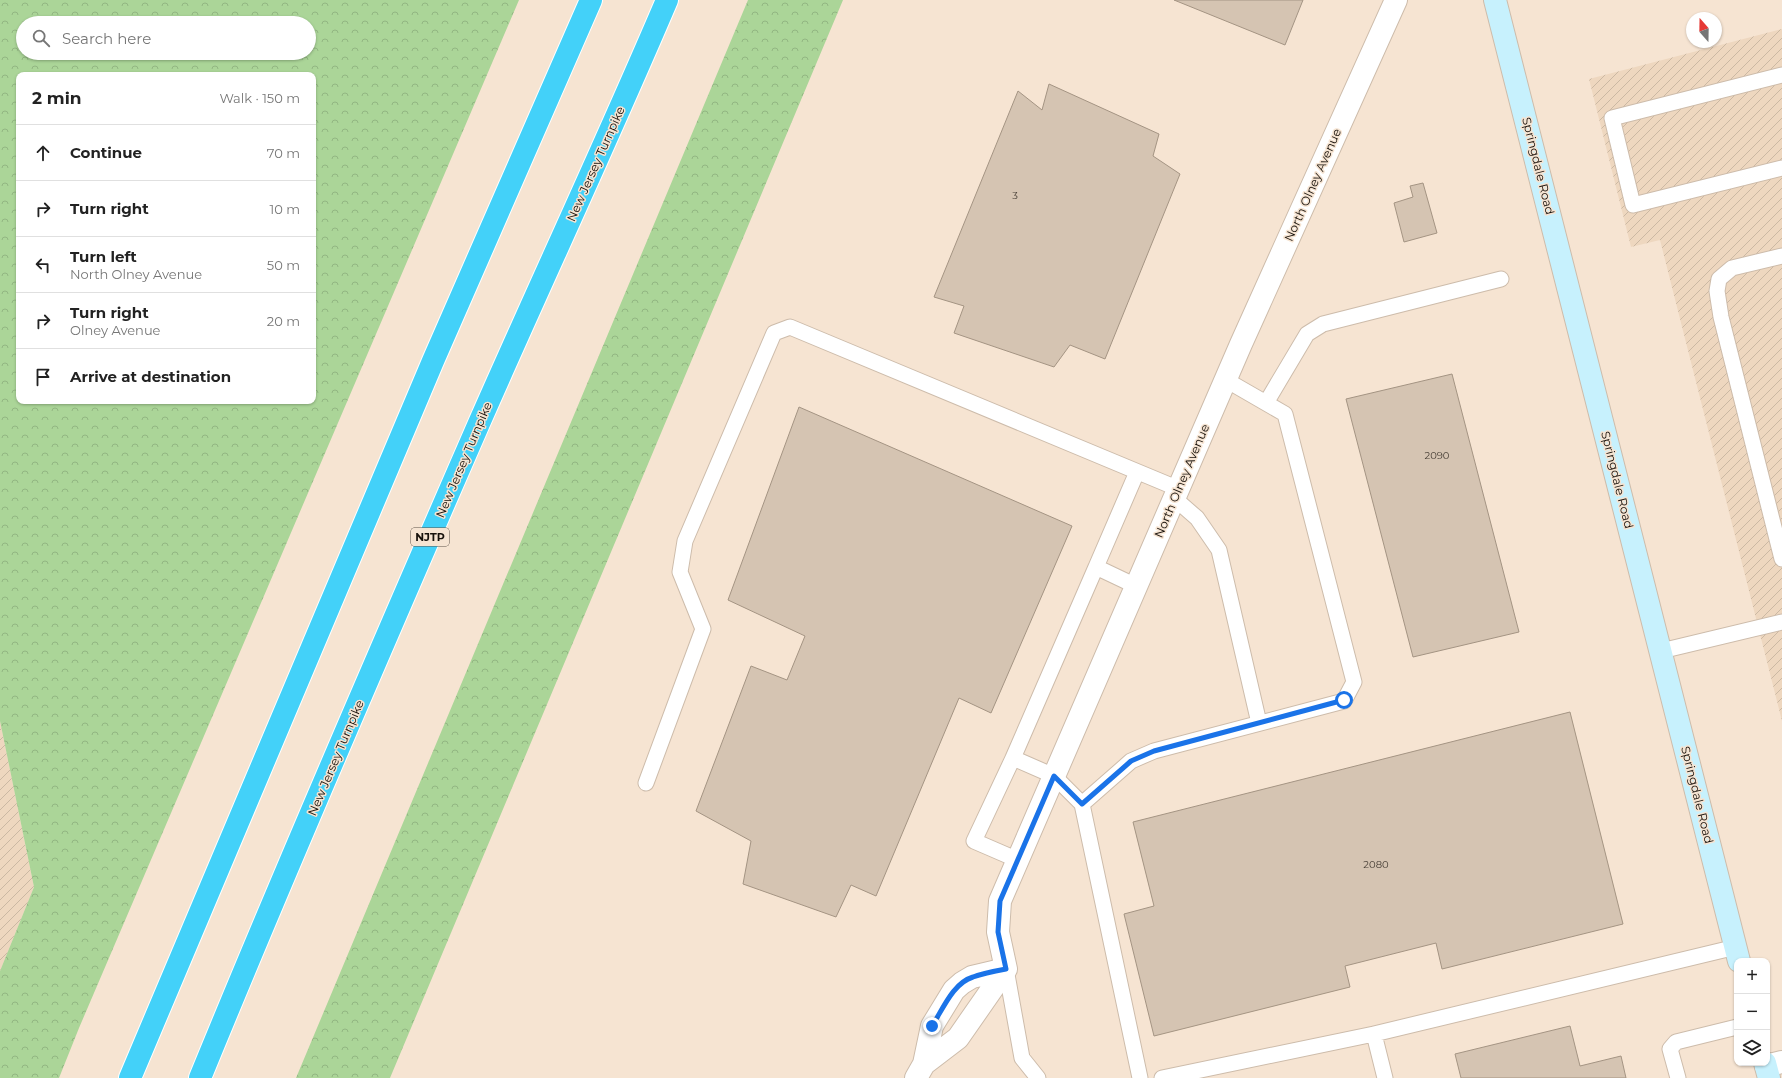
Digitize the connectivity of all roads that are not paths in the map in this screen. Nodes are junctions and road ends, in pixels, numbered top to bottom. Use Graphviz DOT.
graph roads {
  1 [pos="591,0"];
  2 [pos="667,0"];
  3 [pos="1396,0"];
  4 [pos="1495,0"];
  5 [pos="1782,75"];
  6 [pos="1782,168"];
  7 [pos="1782,256"];
  8 [pos="1500,279"];
  9 [pos="1226,380"];
  10 [pos="1266,403"];
  11 [pos="1137,472"];
  12 [pos="1177,494"];
  13 [pos="1782,559"];
  14 [pos="1096,567"];
  15 [pos="1136,586"];
  16 [pos="1782,622"];
  17 [pos="1661,652"];
  18 [pos="1259,723"];
  19 [pos="1013,758"];
  20 [pos="1054,776"];
  21 [pos="646,783"];
  22 [pos="1082,804"];
  23 [pos="1018,860"];
  24 [pos="1738,954"];
  25 [pos="1006,969"];
  26 [pos="1734,1028"];
  27 [pos="1374,1034"];
  28 [pos="920,1071"];
  29 [pos="130,1078"];
  30 [pos="200,1078"];
  31 [pos="1038,1078"];
  32 [pos="1140,1078"];
  33 [pos="1162,1078"];
  34 [pos="1385,1078"];
  35 [pos="1678,1078"];
  1 -- 29 [label="highway"];
  2 -- 30 [label="highway, New Jersey Turnpike / NJTP"];
  3 -- 9 [label="street, North Olney Avenue"];
  4 -- 17 [label="main road, Springdale Road"];
  5 -- 6 [label="lane"];
  7 -- 13 [label="lane"];
  8 -- 10 [label="lane"];
  9 -- 10 [label="lane"];
  9 -- 12 [label="street, North Olney Avenue"];
  10 -- 18 [label="lane"];
  11 -- 12 [label="lane"];
  11 -- 14 [label="lane"];
  11 -- 21 [label="lane"];
  12 -- 15 [label="street, North Olney Avenue"];
  12 -- 18 [label="lane"];
  14 -- 15 [label="lane"];
  14 -- 19 [label="lane"];
  15 -- 20 [label="street, North Olney Avenue"];
  16 -- 17 [label="lane"];
  17 -- 24 [label="main road, Springdale Road"];
  18 -- 22 [label="lane"];
  19 -- 20 [label="lane"];
  19 -- 23 [label="lane"];
  20 -- 22 [label="lane"];
  20 -- 23 [label="street, North Olney Avenue"];
  22 -- 32 [label="lane"];
  23 -- 25 [label="street, North Olney Avenue"];
  24 -- 27 [label="lane"];
  25 -- 28 [label="street"];
  25 -- 28 [label="street"];
  25 -- 31 [label="lane"];
  26 -- 35 [label="lane"];
  27 -- 33 [label="lane"];
  27 -- 34 [label="lane"];
}
